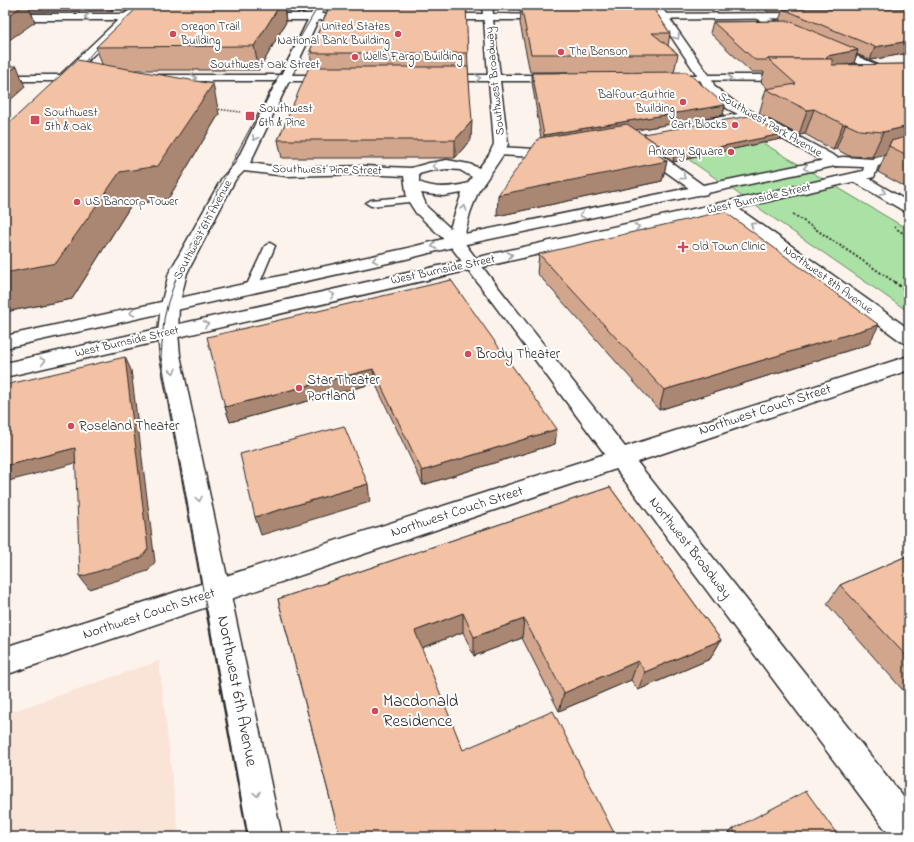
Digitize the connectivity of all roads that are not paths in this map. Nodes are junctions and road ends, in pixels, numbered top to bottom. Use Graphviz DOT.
graph roads {
  1 [pos="139,5"];
  2 [pos="320,5"];
  3 [pos="487,5"];
  4 [pos="655,5"];
  5 [pos="615,16"];
  6 [pos="663,16"];
  7 [pos="758,16"];
  8 [pos="818,16"];
  9 [pos="5,17"];
  10 [pos="126,17"];
  11 [pos="165,17"];
  12 [pos="245,17"];
  13 [pos="314,17"];
  14 [pos="364,17"];
  15 [pos="425,17"];
  16 [pos="488,17"];
  17 [pos="563,17"];
  18 [pos="805,38"];
  19 [pos="818,44"];
  20 [pos="896,77"];
  21 [pos="909,77"];
  22 [pos="5,78"];
  23 [pos="62,78"];
  24 [pos="99,78"];
  25 [pos="138,78"];
  26 [pos="285,78"];
  27 [pos="346,78"];
  28 [pos="425,78"];
  29 [pos="494,78"];
  30 [pos="572,78"];
  31 [pos="650,78"];
  32 [pos="705,78"];
  33 [pos="806,78"];
  34 [pos="868,78"];
  35 [pos="909,82"];
  36 [pos="50,90"];
  37 [pos="750,116"];
  38 [pos="672,130"];
  39 [pos="637,138"];
  40 [pos="574,147"];
  41 [pos="499,151"];
  42 [pos="909,154"];
  43 [pos="835,162"];
  44 [pos="872,163"];
  45 [pos="241,166"];
  46 [pos="856,177"];
  47 [pos="477,181"];
  48 [pos="413,186"];
  49 [pos="702,190"];
  50 [pos="371,203"];
  51 [pos="727,207"];
  52 [pos="909,208"];
  53 [pos="455,241"];
  54 [pos="270,246"];
  55 [pos="472,264"];
  56 [pos="252,287"];
  57 [pos="170,305"];
  58 [pos="168,333"];
  59 [pos="909,338"];
  60 [pos="5,342"];
  61 [pos="909,363"];
  62 [pos="5,370"];
  63 [pos="620,458"];
  64 [pos="217,591"];
  65 [pos="5,661"];
  66 [pos="909,832"];
  67 [pos="265,837"];
  1 -- 10 [label="street"];
  2 -- 13 [label="street, Southwest 6th Avenue"];
  3 -- 16 [label="street, Southwest Broadway"];
  4 -- 6 [label="street, Southwest Park Avenue"];
  5 -- 6 [label="street"];
  6 -- 7 [label="street"];
  6 -- 32 [label="street, Southwest Park Avenue, one-way"];
  7 -- 8 [label="street"];
  7 -- 18 [label="street"];
  10 -- 9 [label="street, one-way"];
  10 -- 11 [label="street"];
  10 -- 23 [label="street"];
  12 -- 13 [label="street"];
  13 -- 14 [label="street"];
  13 -- 26 [label="street, Southwest 6th Avenue"];
  15 -- 16 [label="street"];
  16 -- 17 [label="street"];
  16 -- 29 [label="street, Southwest Broadway"];
  19 -- 20 [label="street"];
  20 -- 21 [label="street"];
  20 -- 34 [label="street"];
  20 -- 35 [label="street"];
  22 -- 23 [label="street"];
  23 -- 24 [label="street"];
  23 -- 36 [label="street"];
  25 -- 26 [label="street, Southwest Oak Street, one-way"];
  26 -- 27 [label="street, Southwest Oak Street"];
  26 -- 45 [label="street, Southwest 6th Avenue, one-way"];
  28 -- 29 [label="street, one-way"];
  29 -- 30 [label="street"];
  29 -- 41 [label="street, Southwest Broadway"];
  31 -- 32 [label="street"];
  32 -- 33 [label="street, one-way"];
  32 -- 37 [label="street, Southwest Park Avenue"];
  37 -- 38 [label="street"];
  37 -- 43 [label="street, Southwest Park Avenue"];
  39 -- 49 [label="street, one-way"];
  40 -- 41 [label="street"];
  41 -- 47 [label="street, Southwest Broadway"];
  42 -- 44 [label="street, West Burnside Street"];
  43 -- 44 [label="street, West Burnside Street"];
  43 -- 49 [label="street, West Burnside Street, one-way"];
  44 -- 46 [label="street, West Burnside Street"];
  45 -- 48 [label="street, Southwest Pine Street"];
  45 -- 57 [label="street, Southwest 6th Avenue"];
  46 -- 51 [label="street, West Burnside Street"];
  46 -- 52 [label="street, one-way"];
  47 -- 48 [label="street"];
  47 -- 48 [label="street, one-way"];
  53 -- 47 [label="street, Southwest Broadway, one-way"];
  48 -- 50 [label="lane"];
  48 -- 53 [label="street"];
  49 -- 53 [label="street, West Burnside Street, one-way"];
  55 -- 51 [label="street, West Burnside Street, one-way"];
  59 -- 51 [label="street, Northwest 8th Avenue, one-way"];
  53 -- 55 [label="street"];
  53 -- 56 [label="street, West Burnside Street, one-way"];
  54 -- 56 [label="lane"];
  58 -- 55 [label="street, West Burnside Street, one-way"];
  55 -- 63 [label="street, Northwest Broadway"];
  56 -- 57 [label="street, West Burnside Street"];
  57 -- 58 [label="street, Southwest 6th Avenue"];
  57 -- 60 [label="street, West Burnside Street, one-way"];
  62 -- 58 [label="street, West Burnside Street, one-way"];
  58 -- 64 [label="street, Northwest 6th Avenue, one-way"];
  61 -- 63 [label="street, Northwest Couch Street"];
  63 -- 64 [label="street, Northwest Couch Street"];
  63 -- 66 [label="street, Northwest Broadway"];
  64 -- 65 [label="street, Northwest Couch Street"];
  64 -- 67 [label="street, Northwest 6th Avenue, one-way"];
}
